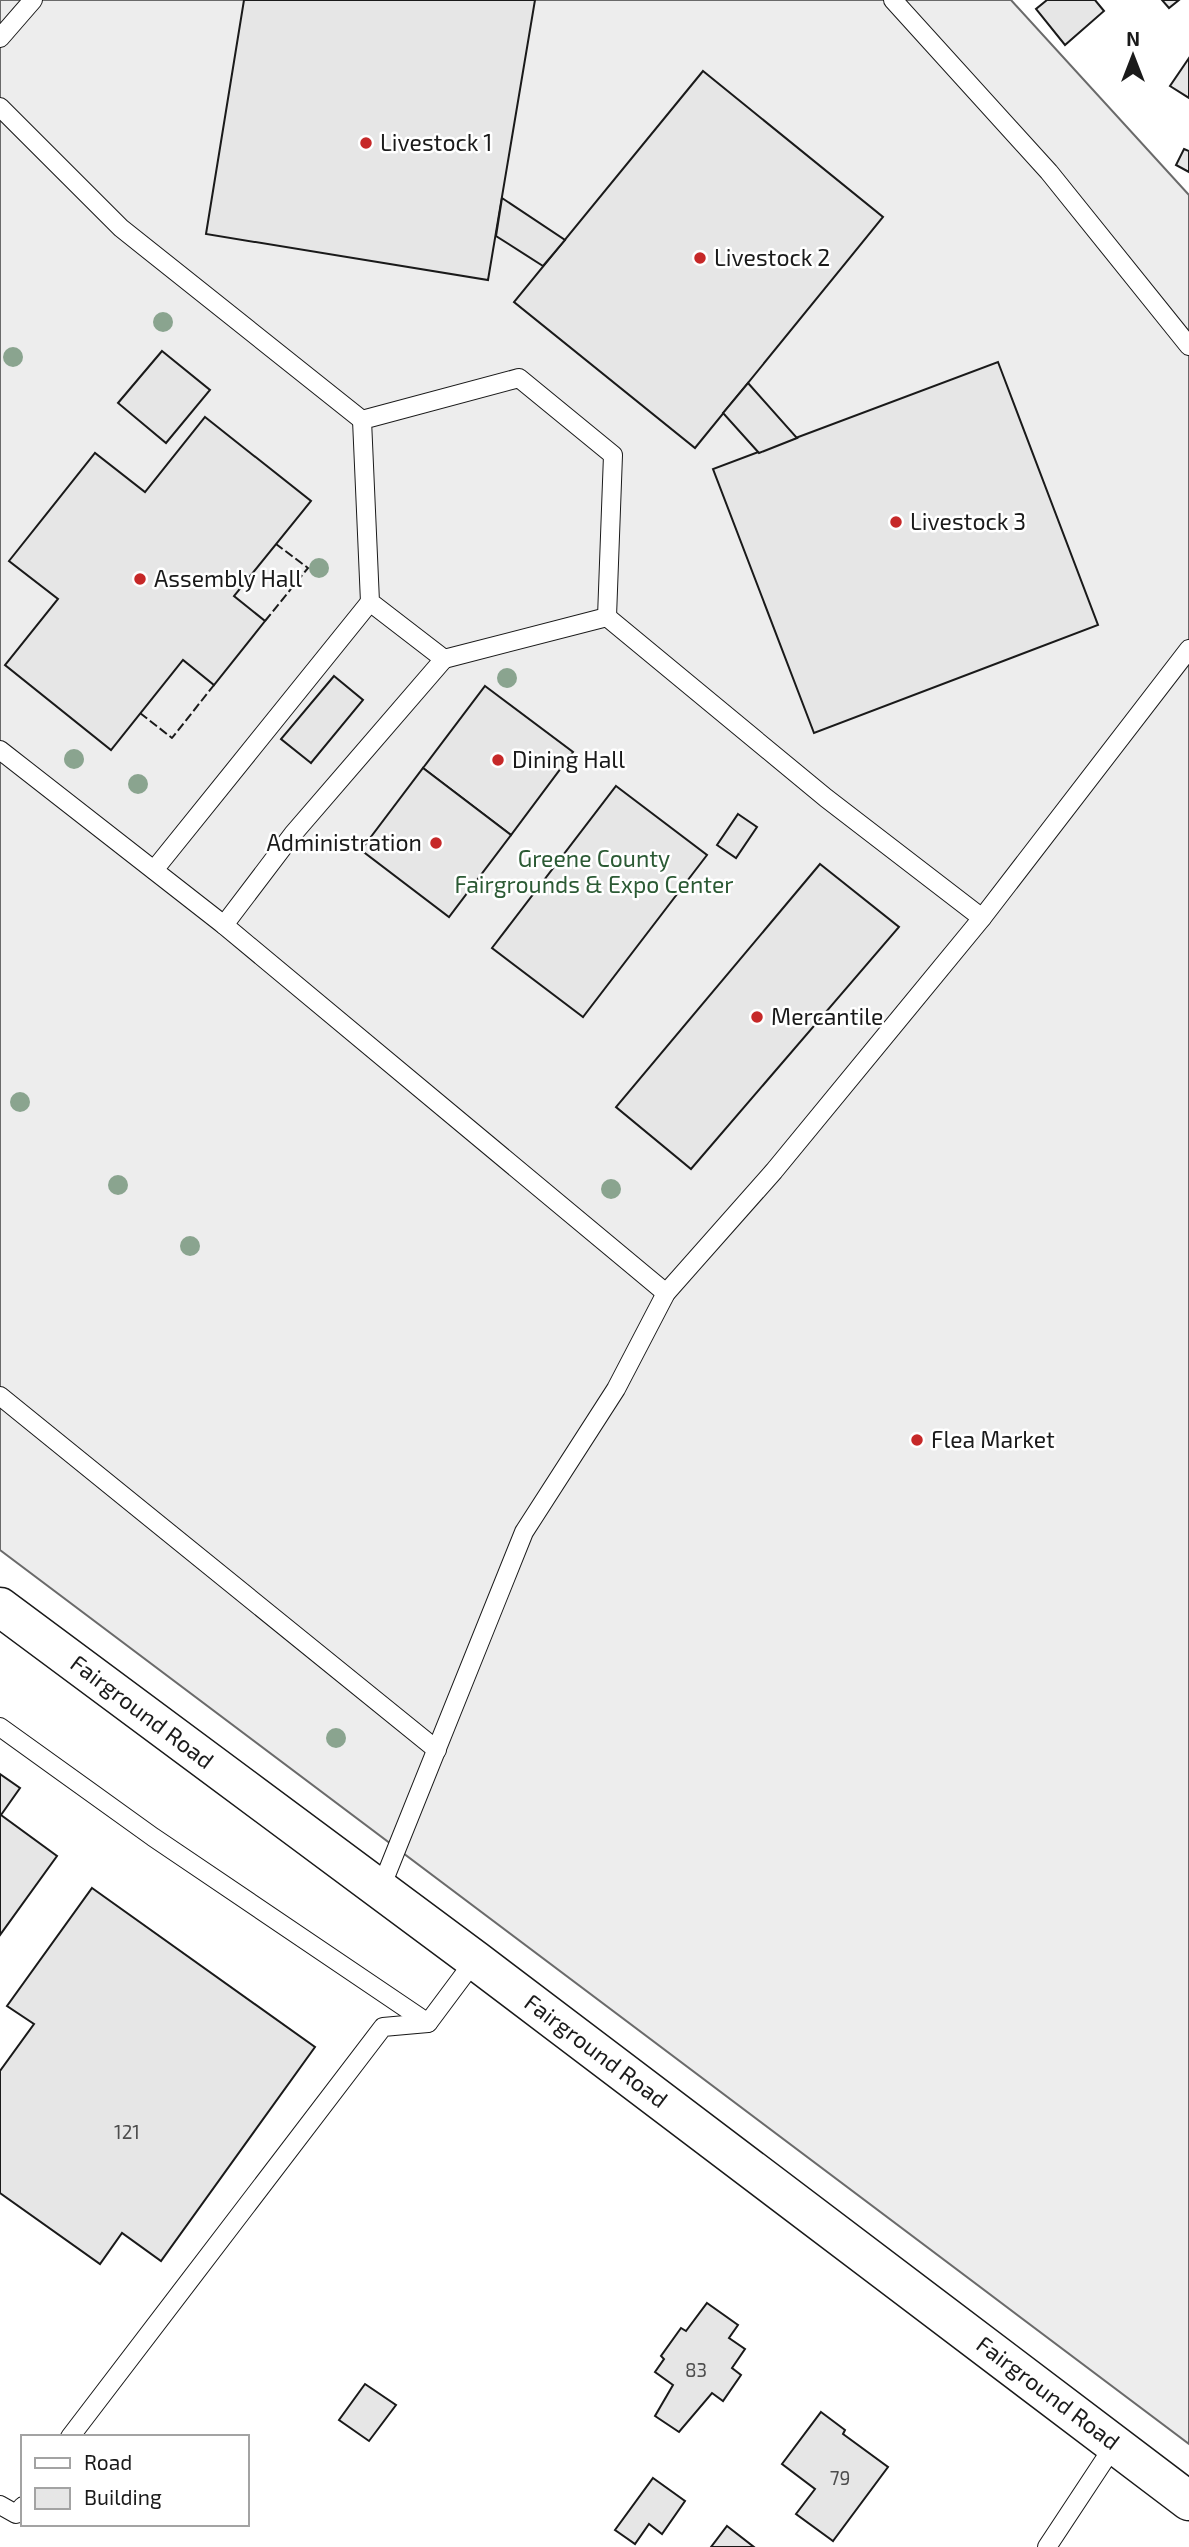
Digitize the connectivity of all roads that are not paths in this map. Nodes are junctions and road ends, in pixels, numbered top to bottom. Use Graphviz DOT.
graph roads {
  1 [pos="33,0"];
  2 [pos="893,0"];
  3 [pos="0,38"];
  4 [pos="0,107"];
  5 [pos="1189,346"];
  6 [pos="362,420"];
  7 [pos="370,602"];
  8 [pos="607,617"];
  9 [pos="1189,649"];
  10 [pos="443,659"];
  11 [pos="0,750"];
  12 [pos="154,870"];
  13 [pos="982,918"];
  14 [pos="224,925"];
  15 [pos="666,1293"];
  16 [pos="0,1396"];
  17 [pos="0,1607"];
  18 [pos="0,1727"];
  19 [pos="437,1750"];
  20 [pos="380,1890"];
  21 [pos="475,1960"];
  22 [pos="428,2023"];
  23 [pos="72,2435"];
  24 [pos="1115,2444"];
  25 [pos="1189,2501"];
  26 [pos="0,2505"];
  27 [pos="21,2508"];
  28 [pos="1047,2547"];
  1 -- 3 [label="lane"];
  2 -- 5 [label="lane"];
  4 -- 6 [label="lane"];
  6 -- 7 [label="lane"];
  6 -- 8 [label="lane"];
  7 -- 10 [label="lane"];
  7 -- 12 [label="lane"];
  8 -- 10 [label="lane"];
  8 -- 13 [label="lane"];
  9 -- 13 [label="lane"];
  10 -- 14 [label="lane"];
  11 -- 12 [label="lane"];
  12 -- 14 [label="lane"];
  13 -- 15 [label="lane"];
  14 -- 15 [label="lane"];
  15 -- 19 [label="lane"];
  16 -- 19 [label="lane"];
  17 -- 20 [label="street, Fairground Road"];
  18 -- 22 [label="lane"];
  19 -- 20 [label="lane"];
  20 -- 21 [label="street, Fairground Road"];
  21 -- 22 [label="lane"];
  21 -- 24 [label="street, Fairground Road"];
  22 -- 23 [label="lane"];
  24 -- 25 [label="street, Fairground Road"];
  24 -- 28 [label="lane"];
  26 -- 27 [label="lane"];
}
